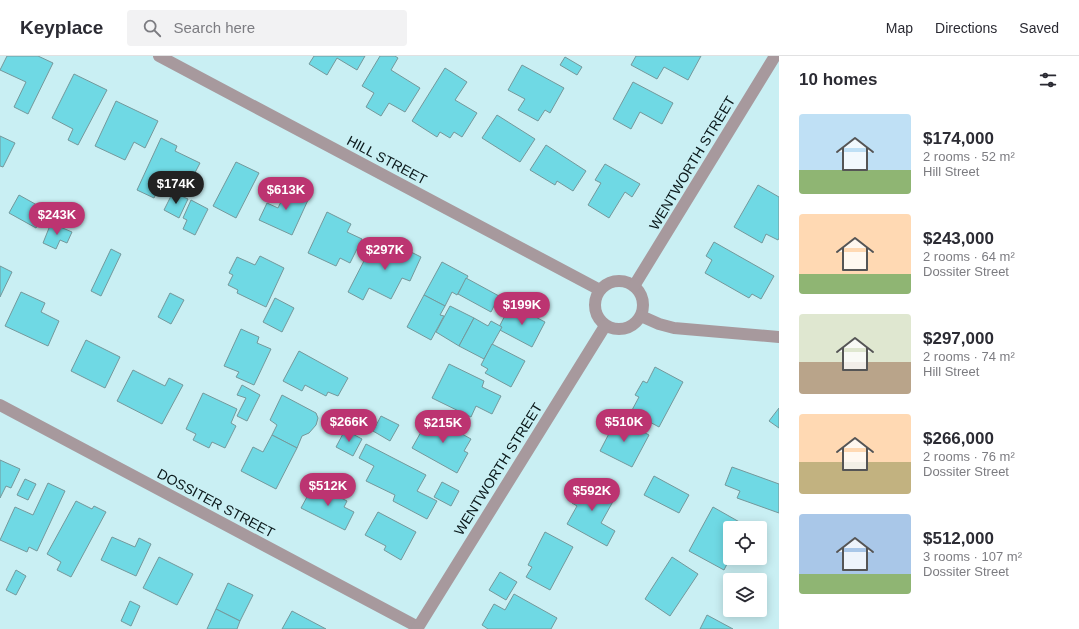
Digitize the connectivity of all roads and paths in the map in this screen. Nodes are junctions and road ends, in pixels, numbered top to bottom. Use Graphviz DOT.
graph roads {
  1 [pos="159,56"];
  2 [pos="775,56"];
  3 [pos="634,286"];
  4 [pos="600,290"];
  5 [pos="641,316"];
  6 [pos="605,326"];
  7 [pos="779,337"];
  8 [pos="0,405"];
  9 [pos="418,628"];
  1 -- 4 [label="street, HILL STREET"];
  2 -- 3 [label="street, WENTWORTH STREET"];
  3 -- 4 [label="street"];
  3 -- 5 [label="street"];
  4 -- 6 [label="street"];
  5 -- 6 [label="street"];
  5 -- 7 [label="street"];
  6 -- 9 [label="street, WENTWORTH STREET"];
  8 -- 9 [label="street, DOSSITER STREET"];
}
